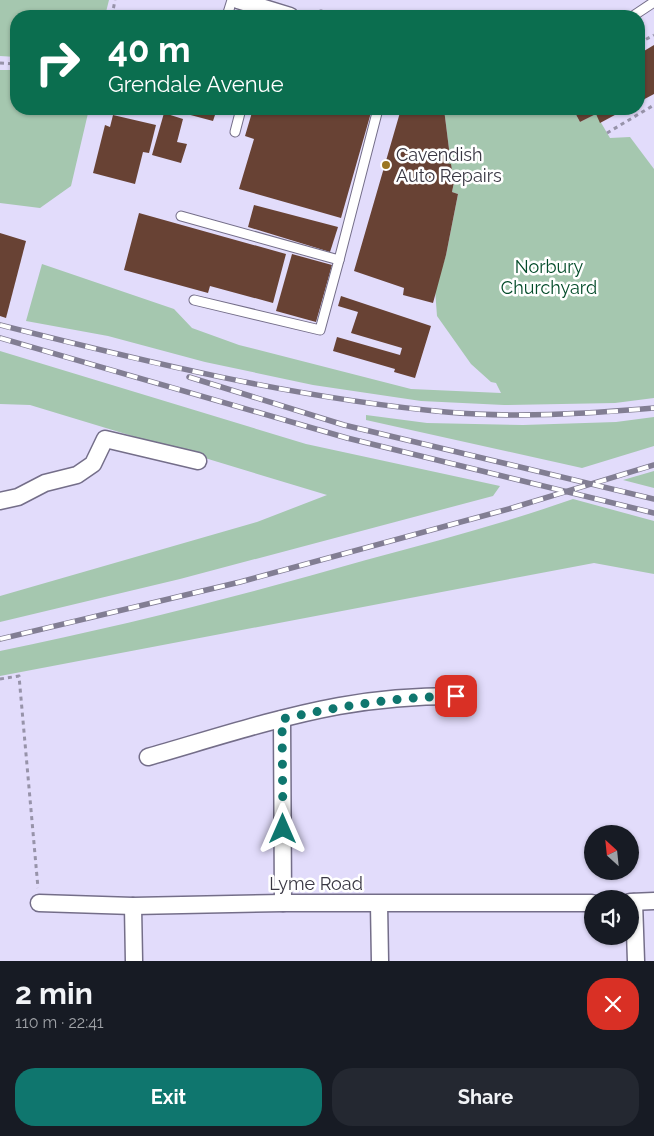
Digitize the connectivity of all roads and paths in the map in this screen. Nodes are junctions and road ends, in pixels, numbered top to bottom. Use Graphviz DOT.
graph roads {
  1 [pos="238,0"];
  2 [pos="654,2"];
  3 [pos="270,10"];
  4 [pos="642,10"];
  5 [pos="239,115"];
  6 [pos="376,115"];
  7 [pos="637,115"];
  8 [pos="235,132"];
  9 [pos="606,133"];
  10 [pos="181,216"];
  11 [pos="339,260"];
  12 [pos="194,300"];
  13 [pos="198,461"];
  14 [pos="0,501"];
  15 [pos="0,680"];
  16 [pos="456,696"];
  17 [pos="282,719"];
  18 [pos="148,757"];
  19 [pos="654,901"];
  20 [pos="639,902"];
  21 [pos="39,903"];
  22 [pos="283,903"];
  23 [pos="584,903"];
  24 [pos="379,904"];
  25 [pos="133,906"];
  26 [pos="635,945"];
  27 [pos="134,961"];
  28 [pos="380,961"];
  29 [pos="636,961"];
  1 -- 3 [label="street"];
  2 -- 4 [label="lane"];
  5 -- 8 [label="lane"];
  6 -- 11 [label="lane"];
  7 -- 9 [label="path"];
  10 -- 11 [label="lane"];
  11 -- 12 [label="lane"];
  13 -- 14 [label="street"];
  15 -- 21 [label="path"];
  16 -- 17 [label="street"];
  17 -- 18 [label="street"];
  17 -- 22 [label="street"];
  19 -- 20 [label="street"];
  21 -- 25 [label="street, Lyme Road"];
  22 -- 24 [label="street, Lyme Road"];
  22 -- 25 [label="street, Lyme Road"];
  23 -- 24 [label="street, Lyme Road"];
  24 -- 28 [label="street"];
  25 -- 27 [label="street"];
  26 -- 29 [label="street"];
}
